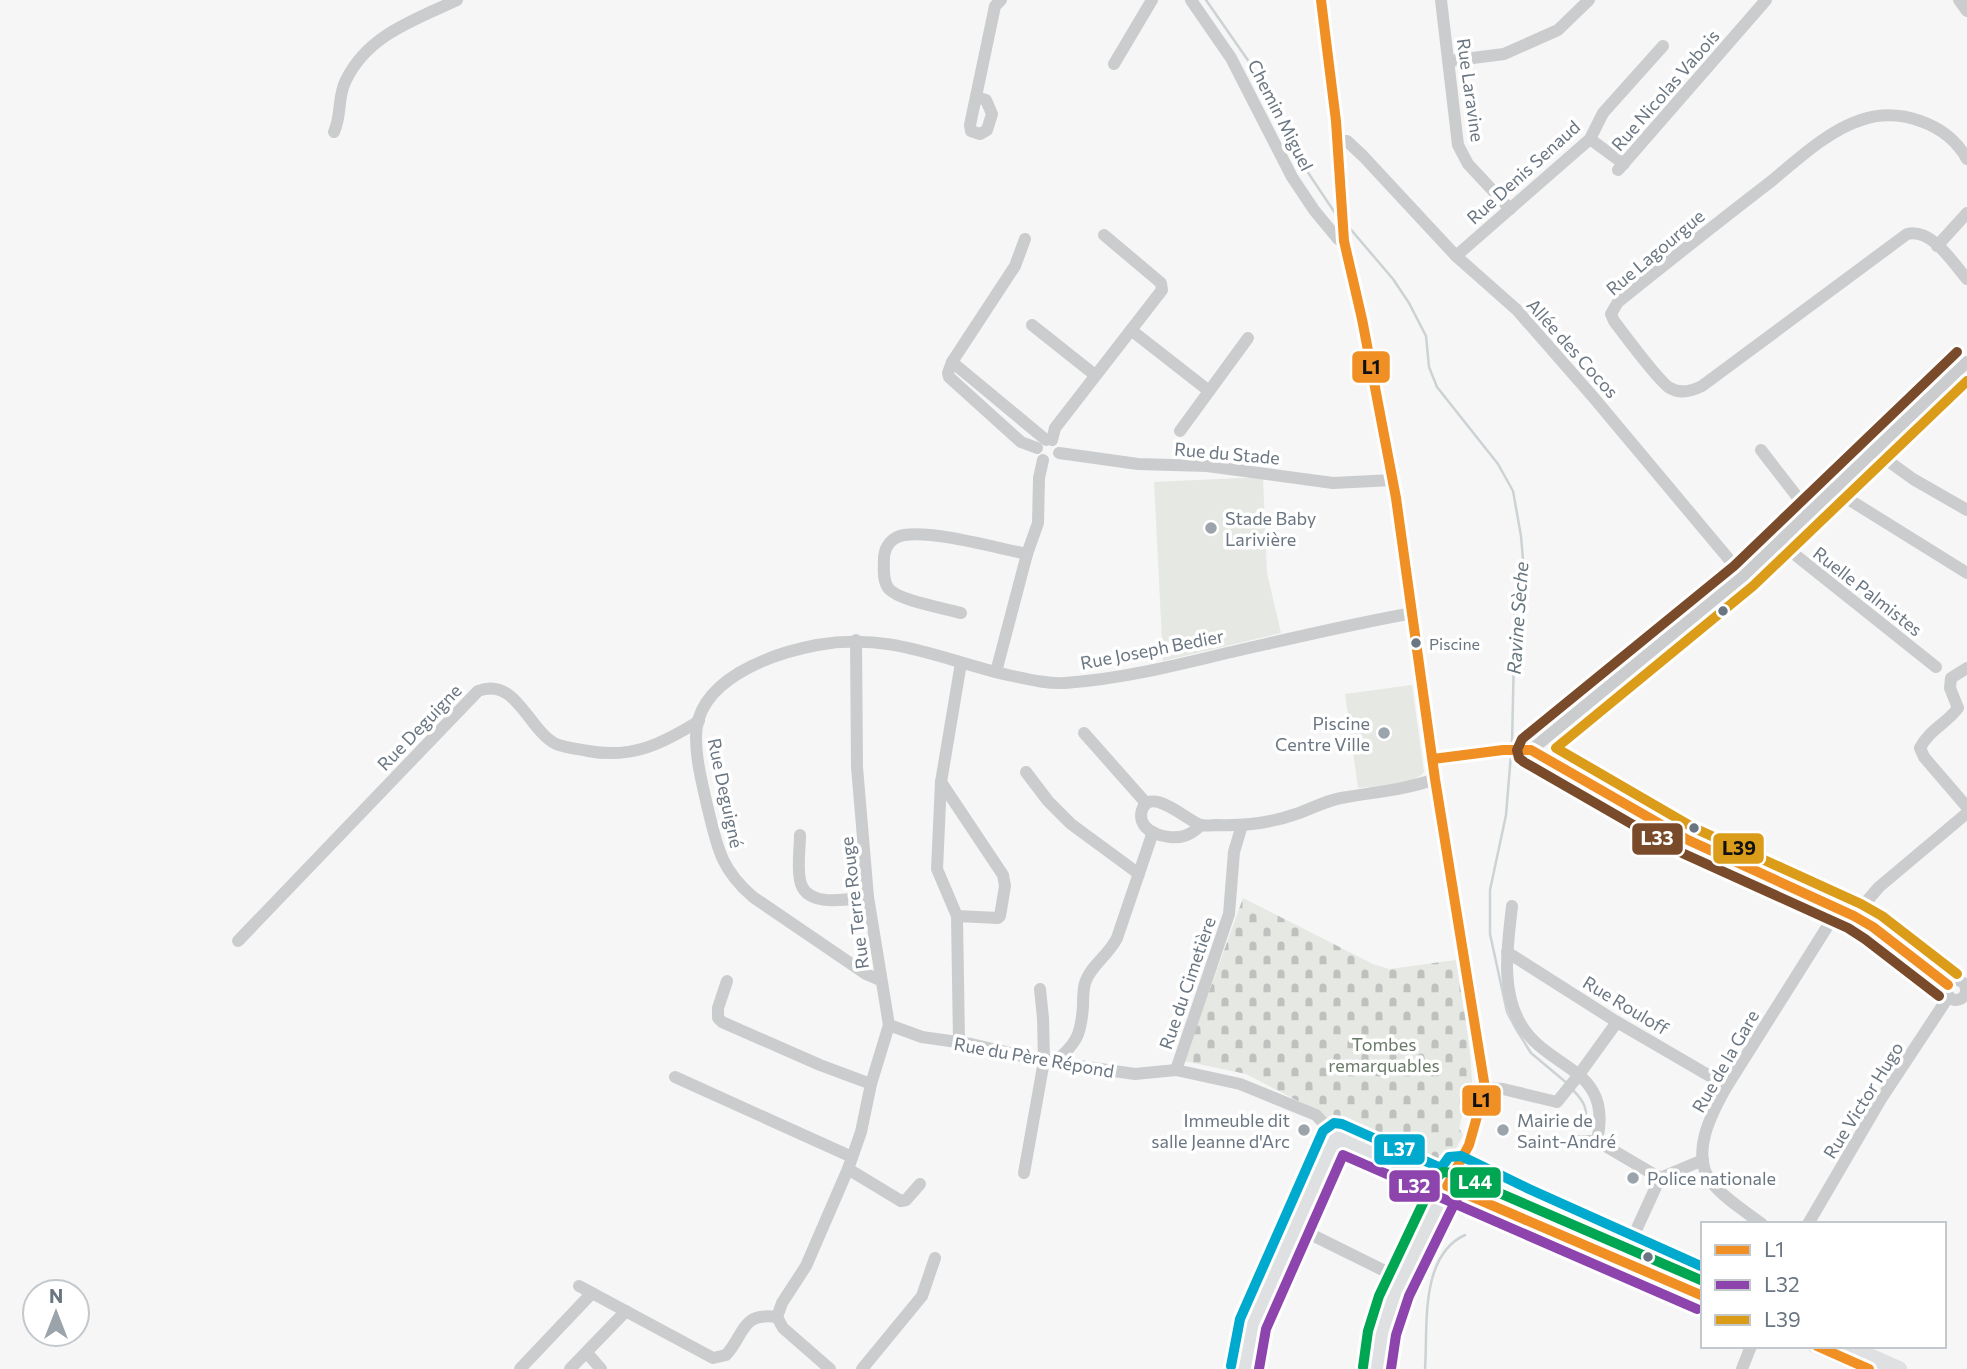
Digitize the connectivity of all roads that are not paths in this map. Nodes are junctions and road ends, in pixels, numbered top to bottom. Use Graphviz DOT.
graph roads {
  1 [pos="457,0"];
  2 [pos="1001,0"];
  3 [pos="1152,0"];
  4 [pos="1191,0"];
  5 [pos="1321,0"];
  6 [pos="1441,0"];
  7 [pos="1589,0"];
  8 [pos="1766,0"];
  9 [pos="1959,0"];
  10 [pos="1967,11"];
  11 [pos="1664,46"];
  12 [pos="1449,61"];
  13 [pos="1114,64"];
  14 [pos="976,97"];
  15 [pos="334,132"];
  16 [pos="1590,139"];
  17 [pos="1338,141"];
  18 [pos="1338,156"];
  19 [pos="1363,156"];
  20 [pos="1967,159"];
  21 [pos="1510,209"];
  22 [pos="1967,213"];
  23 [pos="1343,234"];
  24 [pos="1104,235"];
  25 [pos="1025,239"];
  26 [pos="1933,242"];
  27 [pos="1456,256"];
  28 [pos="1967,278"];
  29 [pos="1032,325"];
  30 [pos="1131,330"];
  31 [pos="1248,338"];
  32 [pos="1967,362"];
  33 [pos="1095,375"];
  34 [pos="1209,391"];
  35 [pos="1180,430"];
  36 [pos="1044,447"];
  37 [pos="1761,450"];
  38 [pos="1874,450"];
  39 [pos="1393,480"];
  40 [pos="1832,489"];
  41 [pos="1967,510"];
  42 [pos="1809,512"];
  43 [pos="1779,542"];
  44 [pos="1027,554"];
  45 [pos="1967,573"];
  46 [pos="1744,576"];
  47 [pos="961,612"];
  48 [pos="1413,613"];
  49 [pos="856,640"];
  50 [pos="961,663"];
  51 [pos="1936,667"];
  52 [pos="1967,668"];
  53 [pos="996,672"];
  54 [pos="699,721"];
  55 [pos="1084,733"];
  56 [pos="1526,750"];
  57 [pos="1433,759"];
  58 [pos="1026,772"];
  59 [pos="1435,779"];
  60 [pos="941,782"];
  61 [pos="1146,803"];
  62 [pos="1967,807"];
  63 [pos="1967,813"];
  64 [pos="1201,825"];
  65 [pos="1242,825"];
  66 [pos="1153,832"];
  67 [pos="800,835"];
  68 [pos="1139,874"];
  69 [pos="868,897"];
  70 [pos="1512,905"];
  71 [pos="1839,908"];
  72 [pos="957,916"];
  73 [pos="1854,916"];
  74 [pos="238,941"];
  75 [pos="1507,952"];
  76 [pos="1964,979"];
  77 [pos="880,980"];
  78 [pos="727,981"];
  79 [pos="1040,989"];
  80 [pos="1949,990"];
  81 [pos="1965,998"];
  82 [pos="1617,1021"];
  83 [pos="889,1026"];
  84 [pos="959,1042"];
  85 [pos="1049,1062"];
  86 [pos="1176,1070"];
  87 [pos="1579,1075"];
  88 [pos="675,1077"];
  89 [pos="871,1084"];
  90 [pos="1727,1086"];
  91 [pos="1485,1088"];
  92 [pos="1336,1137"];
  93 [pos="1572,1140"];
  94 [pos="1597,1140"];
  95 [pos="1703,1160"];
  96 [pos="850,1163"];
  97 [pos="1456,1169"];
  98 [pos="1024,1173"];
  99 [pos="1660,1178"];
  100 [pos="920,1184"];
  101 [pos="1447,1186"];
  102 [pos="1759,1222"];
  103 [pos="1809,1222"];
  104 [pos="1296,1227"];
  105 [pos="1627,1250"];
  106 [pos="935,1258"];
  107 [pos="1401,1279"];
  108 [pos="1701,1281"];
  109 [pos="579,1286"];
  110 [pos="592,1293"];
  111 [pos="1701,1295"];
  112 [pos="626,1311"];
  113 [pos="777,1317"];
  114 [pos="1750,1348"];
  115 [pos="1821,1348"];
  116 [pos="1852,1348"];
  117 [pos="587,1353"];
  118 [pos="520,1369"];
  119 [pos="570,1369"];
  120 [pos="601,1369"];
  121 [pos="830,1369"];
  122 [pos="862,1369"];
  123 [pos="1245,1369"];
  124 [pos="1377,1369"];
  125 [pos="1742,1369"];
  126 [pos="1869,1369"];
  127 [pos="1899,1369"];
  1 -- 15 [label="street"];
  2 -- 14 [label="street"];
  3 -- 13 [label="street"];
  4 -- 23 [label="street, Chemin Miguel"];
  5 -- 17 [label="street"];
  6 -- 12 [label="street, Rue Laravine"];
  7 -- 12 [label="street"];
  8 -- 16 [label="street, Rue Nicolas Vabois"];
  9 -- 10 [label="street"];
  11 -- 16 [label="street, Rue Denis Senaud"];
  12 -- 21 [label="street, Rue Laravine"];
  16 -- 21 [label="street, Rue Denis Senaud"];
  17 -- 18 [label="street"];
  17 -- 19 [label="street, Allée des Cocos"];
  18 -- 19 [label="street"];
  18 -- 23 [label="street"];
  19 -- 27 [label="street, Allée des Cocos"];
  20 -- 26 [label="street, Rue Lagourgue"];
  21 -- 27 [label="street, Rue Denis Senaud"];
  22 -- 26 [label="street"];
  23 -- 39 [label="street"];
  24 -- 30 [label="street"];
  25 -- 36 [label="street"];
  26 -- 28 [label="street"];
  27 -- 46 [label="street, Allée des Cocos"];
  29 -- 33 [label="street"];
  30 -- 33 [label="street"];
  30 -- 34 [label="street"];
  31 -- 34 [label="street, Rue du Stade"];
  32 -- 38 [label="street"];
  33 -- 36 [label="street"];
  34 -- 35 [label="street, Rue du Stade"];
  36 -- 39 [label="street, Rue du Stade"];
  36 -- 44 [label="street"];
  37 -- 42 [label="street"];
  38 -- 40 [label="street"];
  38 -- 41 [label="street"];
  39 -- 48 [label="street"];
  40 -- 42 [label="street"];
  40 -- 45 [label="street"];
  42 -- 43 [label="street"];
  43 -- 46 [label="street"];
  43 -- 51 [label="street, Ruelle Palmistes"];
  44 -- 47 [label="street"];
  44 -- 53 [label="street"];
  46 -- 56 [label="street"];
  48 -- 53 [label="street, Rue Joseph Bedier"];
  48 -- 57 [label="street"];
  49 -- 50 [label="street, Rue Joseph Bedier"];
  49 -- 54 [label="street, Rue Deguigné"];
  49 -- 69 [label="street, Rue Terre Rouge"];
  50 -- 53 [label="street, Rue Joseph Bedier"];
  50 -- 60 [label="street"];
  52 -- 62 [label="street"];
  54 -- 74 [label="street, Rue Deguigne"];
  54 -- 77 [label="street, Rue Deguigné"];
  55 -- 61 [label="street"];
  56 -- 57 [label="street"];
  56 -- 71 [label="street"];
  57 -- 59 [label="street"];
  58 -- 68 [label="street"];
  59 -- 65 [label="street"];
  59 -- 91 [label="street"];
  60 -- 72 [label="street"];
  60 -- 72 [label="street"];
  61 -- 64 [label="street"];
  61 -- 66 [label="street"];
  63 -- 73 [label="street"];
  64 -- 65 [label="street"];
  64 -- 66 [label="street"];
  65 -- 86 [label="street, Rue du Cimetière"];
  66 -- 68 [label="street"];
  67 -- 69 [label="street"];
  68 -- 85 [label="street"];
  69 -- 77 [label="street, Rue Terre Rouge"];
  70 -- 75 [label="street"];
  71 -- 73 [label="street"];
  71 -- 90 [label="street, Rue de la Gare"];
  72 -- 84 [label="street"];
  73 -- 80 [label="street"];
  75 -- 82 [label="street, Rue Rouloff"];
  75 -- 87 [label="street"];
  76 -- 80 [label="street"];
  76 -- 81 [label="street"];
  77 -- 83 [label="street, Rue Terre Rouge"];
  78 -- 89 [label="street"];
  79 -- 85 [label="street"];
  80 -- 81 [label="street"];
  80 -- 103 [label="street, Rue Victor Hugo"];
  82 -- 87 [label="street"];
  82 -- 90 [label="street, Rue Rouloff"];
  83 -- 84 [label="street, Rue du Père Répond"];
  83 -- 89 [label="street, Rue Terre Rouge"];
  84 -- 85 [label="street, Rue du Père Répond"];
  85 -- 86 [label="street, Rue du Père Répond"];
  85 -- 98 [label="street"];
  86 -- 92 [label="street, Rue du Père Répond"];
  87 -- 91 [label="street"];
  87 -- 94 [label="street"];
  88 -- 96 [label="street"];
  89 -- 96 [label="street, Rue Terre Rouge"];
  90 -- 95 [label="street, Rue de la Gare"];
  91 -- 97 [label="street"];
  92 -- 101 [label="main road, Rue du Père Répond"];
  92 -- 104 [label="main road"];
  93 -- 94 [label="street"];
  94 -- 99 [label="street"];
  95 -- 99 [label="street"];
  95 -- 102 [label="street"];
  96 -- 100 [label="street"];
  96 -- 113 [label="street, Rue Terre Rouge"];
  97 -- 101 [label="main road"];
  97 -- 105 [label="main road"];
  99 -- 105 [label="street"];
  101 -- 107 [label="main road"];
  101 -- 111 [label="main road, Rue du Père Répond"];
  104 -- 107 [label="street"];
  104 -- 123 [label="main road"];
  105 -- 108 [label="main road"];
  106 -- 122 [label="street"];
  107 -- 124 [label="main road"];
  109 -- 110 [label="street"];
  110 -- 112 [label="street"];
  110 -- 118 [label="street"];
  112 -- 113 [label="street"];
  112 -- 117 [label="street"];
  113 -- 121 [label="street"];
  114 -- 125 [label="street"];
  115 -- 126 [label="main road"];
  116 -- 127 [label="main road"];
  117 -- 119 [label="street"];
  117 -- 120 [label="street"];
}
